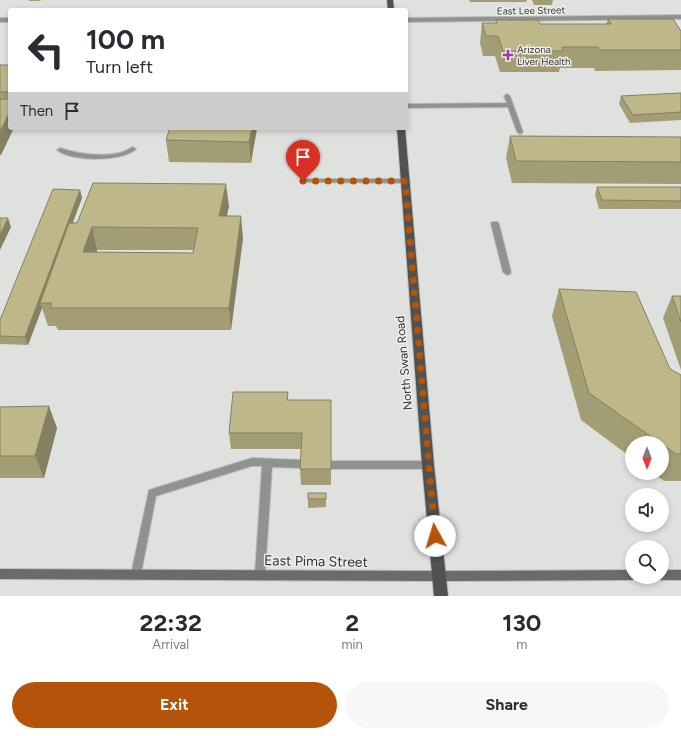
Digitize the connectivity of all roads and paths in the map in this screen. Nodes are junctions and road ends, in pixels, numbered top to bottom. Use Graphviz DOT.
graph roads {
  1 [pos="681,17"];
  2 [pos="408,20"];
  3 [pos="507,96"];
  4 [pos="509,105"];
  5 [pos="408,106"];
  6 [pos="401,130"];
  7 [pos="520,132"];
  8 [pos="133,149"];
  9 [pos="60,150"];
  10 [pos="303,181"];
  11 [pos="405,181"];
  12 [pos="495,224"];
  13 [pos="507,272"];
  14 [pos="267,462"];
  15 [pos="301,464"];
  16 [pos="331,465"];
  17 [pos="428,465"];
  18 [pos="0,574"];
  19 [pos="136,574"];
  20 [pos="260,574"];
  21 [pos="625,575"];
  22 [pos="669,575"];
  23 [pos="681,575"];
  24 [pos="439,576"];
  25 [pos="441,596"];
  1 -- 2 [label="street, East Lee Street"];
  3 -- 4 [label="street"];
  4 -- 5 [label="street"];
  4 -- 7 [label="street"];
  6 -- 11 [label="main road, North Swan Road"];
  8 -- 9 [label="street"];
  10 -- 11 [label="street"];
  11 -- 17 [label="main road, North Swan Road"];
  12 -- 13 [label="street"];
  14 -- 15 [label="street"];
  14 -- 19 [label="street"];
  14 -- 20 [label="street"];
  16 -- 17 [label="street"];
  17 -- 24 [label="main road, North Swan Road"];
  18 -- 19 [label="street, East Pima Street"];
  19 -- 20 [label="street, East Pima Street"];
  20 -- 24 [label="street, East Pima Street"];
  21 -- 24 [label="street, East Pima Street"];
  22 -- 23 [label="street"];
  24 -- 25 [label="main road, North Swan Road"];
}
